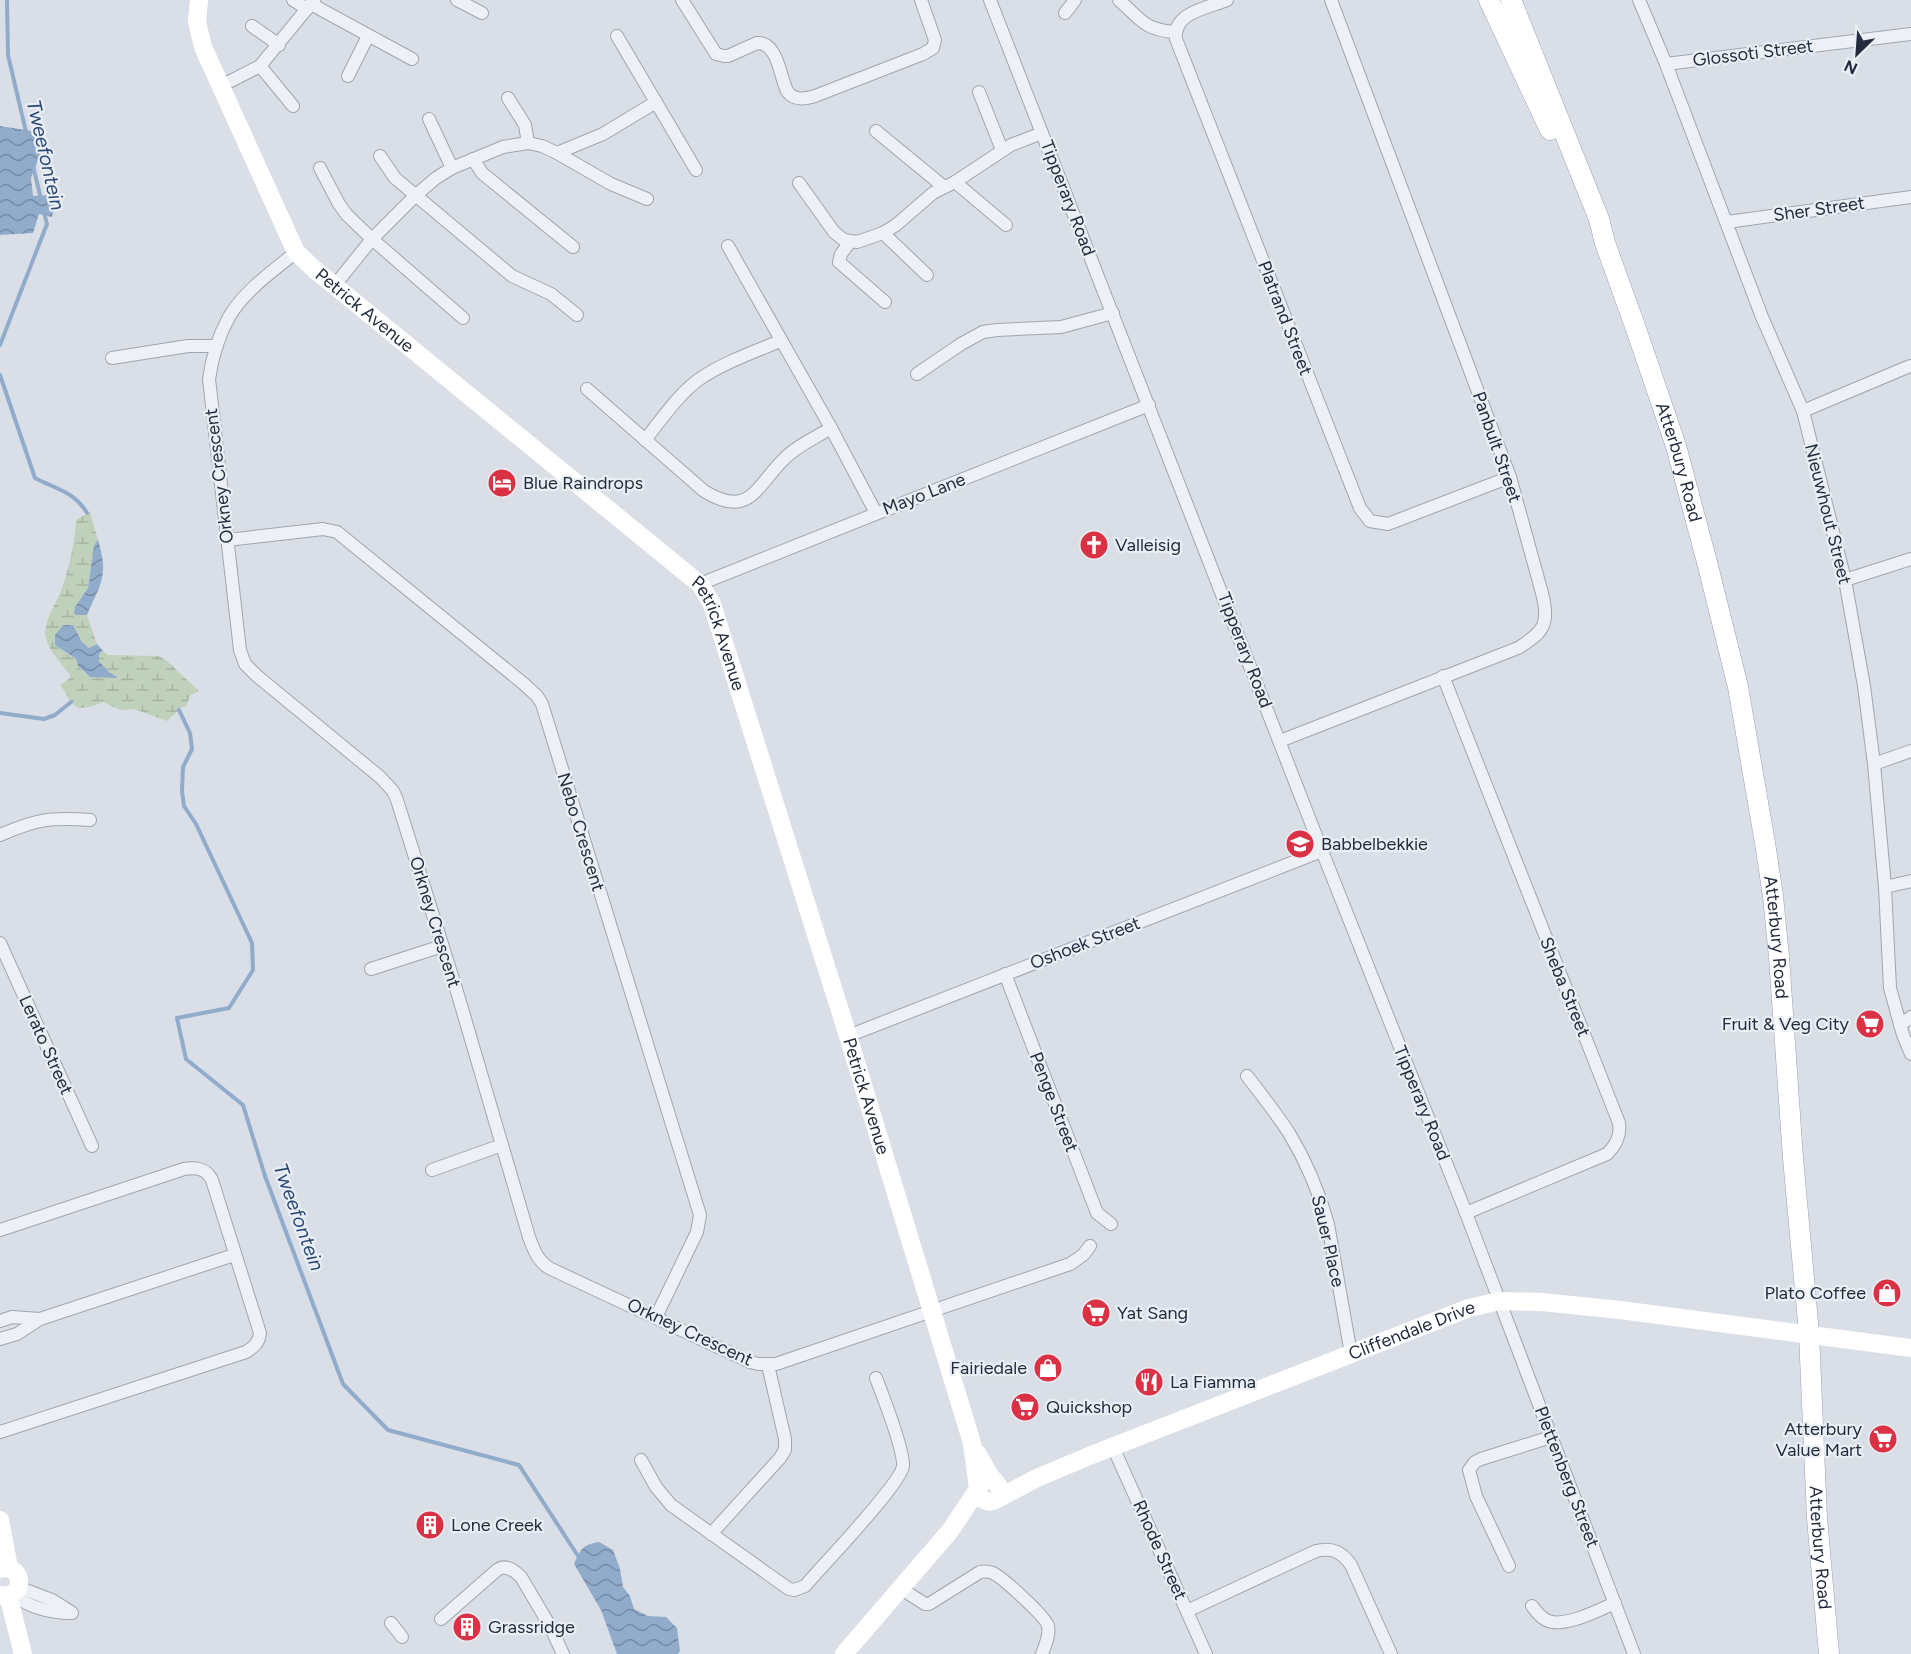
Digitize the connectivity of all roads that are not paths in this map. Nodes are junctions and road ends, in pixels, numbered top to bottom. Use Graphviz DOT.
graph roads {
  1 [pos="199,0"];
  2 [pos="294,0"];
  3 [pos="457,0"];
  4 [pos="682,0"];
  5 [pos="921,0"];
  6 [pos="990,0"];
  7 [pos="1075,0"];
  8 [pos="1119,0"];
  9 [pos="1227,0"];
  10 [pos="1331,0"];
  11 [pos="1489,0"];
  12 [pos="1511,0"];
  13 [pos="1639,0"];
  14 [pos="311,4"];
  15 [pos="1199,5"];
  16 [pos="482,13"];
  17 [pos="1065,13"];
  18 [pos="252,26"];
  19 [pos="1175,32"];
  20 [pos="1911,34"];
  21 [pos="368,36"];
  22 [pos="617,36"];
  23 [pos="279,45"];
  24 [pos="412,58"];
  25 [pos="1666,64"];
  26 [pos="260,66"];
  27 [pos="348,76"];
  28 [pos="220,86"];
  29 [pos="980,92"];
  30 [pos="508,98"];
  31 [pos="656,102"];
  32 [pos="293,105"];
  33 [pos="429,119"];
  34 [pos="876,131"];
  35 [pos="1042,133"];
  36 [pos="528,144"];
  37 [pos="1002,150"];
  38 [pos="557,153"];
  39 [pos="380,156"];
  40 [pos="473,159"];
  41 [pos="320,168"];
  42 [pos="452,168"];
  43 [pos="696,170"];
  44 [pos="799,183"];
  45 [pos="950,184"];
  46 [pos="416,195"];
  47 [pos="1911,197"];
  48 [pos="647,199"];
  49 [pos="1727,222"];
  50 [pos="1006,225"];
  51 [pos="883,233"];
  52 [pos="372,239"];
  53 [pos="850,242"];
  54 [pos="1605,243"];
  55 [pos="728,246"];
  56 [pos="573,247"];
  57 [pos="296,252"];
  58 [pos="927,275"];
  59 [pos="335,285"];
  60 [pos="885,302"];
  61 [pos="1113,312"];
  62 [pos="577,315"];
  63 [pos="463,318"];
  64 [pos="780,341"];
  65 [pos="218,346"];
  66 [pos="112,358"];
  67 [pos="1910,366"];
  68 [pos="917,374"];
  69 [pos="587,389"];
  70 [pos="1149,405"];
  71 [pos="1803,411"];
  72 [pos="831,428"];
  73 [pos="645,440"];
  74 [pos="1510,477"];
  75 [pos="876,513"];
  76 [pos="227,540"];
  77 [pos="1911,559"];
  78 [pos="1845,580"];
  79 [pos="700,585"];
  80 [pos="1443,676"];
  81 [pos="1280,741"];
  82 [pos="1911,751"];
  83 [pos="1874,764"];
  84 [pos="90,820"];
  85 [pos="0,835"];
  86 [pos="1322,851"];
  87 [pos="1911,881"];
  88 [pos="1885,886"];
  89 [pos="0,943"];
  90 [pos="442,946"];
  91 [pos="371,969"];
  92 [pos="1005,974"];
  93 [pos="1911,1017"];
  94 [pos="1900,1025"];
  95 [pos="848,1036"];
  96 [pos="1911,1054"];
  97 [pos="1247,1076"];
  98 [pos="502,1145"];
  99 [pos="93,1146"];
  100 [pos="432,1170"];
  101 [pos="1466,1213"];
  102 [pos="1111,1224"];
  103 [pos="0,1230"];
  104 [pos="1090,1246"];
  105 [pos="234,1255"];
  106 [pos="1499,1301"];
  107 [pos="931,1312"];
  108 [pos="656,1317"];
  109 [pos="40,1319"];
  110 [pos="0,1321"];
  111 [pos="1809,1334"];
  112 [pos="0,1339"];
  113 [pos="1911,1348"];
  114 [pos="1351,1354"];
  115 [pos="768,1365"];
  116 [pos="876,1378"];
  117 [pos="0,1432"];
  118 [pos="1551,1437"];
  119 [pos="1113,1447"];
  120 [pos="641,1460"];
  121 [pos="988,1490"];
  122 [pos="0,1520"];
  123 [pos="711,1534"];
  124 [pos="1509,1566"];
  125 [pos="5,1569"];
  126 [pos="900,1588"];
  127 [pos="8,1594"];
  128 [pos="1616,1603"];
  129 [pos="1532,1606"];
  130 [pos="1187,1611"];
  131 [pos="441,1619"];
  132 [pos="1826,1622"];
  133 [pos="391,1623"];
  134 [pos="402,1637"];
  135 [pos="18,1654"];
  136 [pos="23,1654"];
  137 [pos="563,1654"];
  138 [pos="844,1654"];
  139 [pos="1042,1654"];
  140 [pos="1206,1654"];
  141 [pos="1391,1654"];
  142 [pos="1634,1654"];
  143 [pos="1829,1654"];
  144 [pos="1839,1654"];
  1 -- 28 [label="street, Petrick Avenue"];
  2 -- 14 [label="street"];
  3 -- 16 [label="street"];
  4 -- 5 [label="street"];
  6 -- 35 [label="street, Tipperary Road"];
  7 -- 17 [label="street"];
  8 -- 19 [label="street"];
  9 -- 15 [label="street"];
  10 -- 74 [label="street, Panbult Street"];
  11 -- 54 [label="main road, Atterbury Road"];
  12 -- 54 [label="main road, Atterbury Road"];
  13 -- 25 [label="street, Nieuwhout Street"];
  14 -- 21 [label="street"];
  14 -- 23 [label="street"];
  15 -- 19 [label="street"];
  18 -- 23 [label="street"];
  19 -- 74 [label="street, Platrand Street"];
  20 -- 25 [label="street, Glossoti Street"];
  21 -- 24 [label="street"];
  21 -- 27 [label="street"];
  22 -- 31 [label="street"];
  23 -- 26 [label="street"];
  25 -- 49 [label="street, Nieuwhout Street"];
  26 -- 28 [label="street"];
  26 -- 32 [label="street"];
  28 -- 57 [label="street, Petrick Avenue"];
  29 -- 37 [label="street"];
  30 -- 36 [label="street"];
  31 -- 38 [label="street"];
  31 -- 43 [label="street"];
  33 -- 42 [label="street"];
  34 -- 45 [label="street"];
  35 -- 37 [label="street"];
  35 -- 61 [label="street, Tipperary Road"];
  36 -- 38 [label="street"];
  36 -- 40 [label="street"];
  37 -- 45 [label="street"];
  38 -- 48 [label="street"];
  39 -- 46 [label="street"];
  40 -- 42 [label="street"];
  40 -- 56 [label="street"];
  41 -- 52 [label="street"];
  42 -- 46 [label="street"];
  44 -- 53 [label="street"];
  45 -- 50 [label="street"];
  45 -- 51 [label="street"];
  46 -- 52 [label="street"];
  46 -- 62 [label="street"];
  47 -- 49 [label="street, Sher Street"];
  49 -- 71 [label="street, Nieuwhout Street"];
  51 -- 53 [label="street"];
  51 -- 58 [label="street"];
  52 -- 59 [label="street"];
  52 -- 63 [label="street"];
  53 -- 60 [label="street"];
  54 -- 111 [label="main road, Atterbury Road"];
  55 -- 64 [label="street"];
  57 -- 59 [label="street, Petrick Avenue"];
  57 -- 65 [label="street, Orkney Crescent"];
  59 -- 79 [label="street, Petrick Avenue"];
  61 -- 68 [label="street"];
  61 -- 70 [label="street, Tipperary Road"];
  64 -- 72 [label="street"];
  64 -- 73 [label="street"];
  65 -- 66 [label="street"];
  65 -- 76 [label="street, Orkney Crescent"];
  67 -- 71 [label="street"];
  69 -- 73 [label="street"];
  70 -- 75 [label="street, Mayo Lane"];
  70 -- 81 [label="street, Tipperary Road"];
  71 -- 78 [label="street, Nieuwhout Street"];
  72 -- 73 [label="street"];
  72 -- 75 [label="street"];
  74 -- 80 [label="street, Panbult Street"];
  75 -- 79 [label="street, Mayo Lane"];
  76 -- 90 [label="street, Orkney Crescent"];
  76 -- 108 [label="street, Nebo Crescent"];
  77 -- 78 [label="street"];
  78 -- 83 [label="street, Nieuwhout Street"];
  79 -- 95 [label="street, Petrick Avenue"];
  80 -- 81 [label="street, Panbult Street"];
  80 -- 101 [label="street, Sheba Street"];
  81 -- 86 [label="street, Tipperary Road"];
  82 -- 83 [label="street"];
  83 -- 88 [label="street, Nieuwhout Street"];
  84 -- 85 [label="street"];
  86 -- 92 [label="street, Oshoek Street"];
  86 -- 101 [label="street, Tipperary Road"];
  87 -- 88 [label="street"];
  88 -- 94 [label="street, Nieuwhout Street"];
  89 -- 99 [label="street, Lerato Street"];
  90 -- 91 [label="street"];
  90 -- 98 [label="street, Orkney Crescent"];
  92 -- 95 [label="street, Oshoek Street"];
  92 -- 102 [label="street, Penge Street"];
  93 -- 94 [label="street"];
  94 -- 96 [label="street, Nieuwhout Street"];
  95 -- 107 [label="street, Petrick Avenue"];
  97 -- 114 [label="street, Sauer Place"];
  98 -- 100 [label="street"];
  98 -- 108 [label="street, Orkney Crescent"];
  101 -- 106 [label="street, Tipperary Road"];
  103 -- 105 [label="street"];
  104 -- 107 [label="street"];
  105 -- 109 [label="street"];
  105 -- 117 [label="street"];
  106 -- 111 [label="street, Cliffendale Drive"];
  106 -- 114 [label="street, Cliffendale Drive"];
  106 -- 118 [label="street, Plettenberg Street"];
  107 -- 115 [label="street, Orkney Crescent"];
  107 -- 121 [label="street, Petrick Avenue"];
  108 -- 115 [label="street, Orkney Crescent"];
  109 -- 110 [label="street"];
  109 -- 112 [label="street"];
  111 -- 113 [label="street, Cliffendale Drive"];
  111 -- 132 [label="main road, Atterbury Road"];
  114 -- 119 [label="street, Cliffendale Drive"];
  115 -- 123 [label="street"];
  116 -- 123 [label="street"];
  118 -- 124 [label="street"];
  118 -- 128 [label="street, Plettenberg Street"];
  119 -- 121 [label="street, Cliffendale Drive"];
  119 -- 130 [label="street, Rhode Street"];
  120 -- 123 [label="street"];
  121 -- 126 [label="street, Cliffendale Drive"];
  122 -- 125 [label="street"];
  125 -- 127 [label="street"];
  126 -- 138 [label="street, Cliffendale Drive"];
  126 -- 139 [label="street"];
  127 -- 135 [label="street"];
  127 -- 136 [label="street"];
  128 -- 129 [label="street"];
  128 -- 142 [label="street, Plettenberg Street"];
  130 -- 140 [label="street, Rhode Street"];
  130 -- 141 [label="street"];
  131 -- 137 [label="street"];
  132 -- 143 [label="main road, Atterbury Road"];
  132 -- 144 [label="main road"];
  133 -- 134 [label="street"];
}
